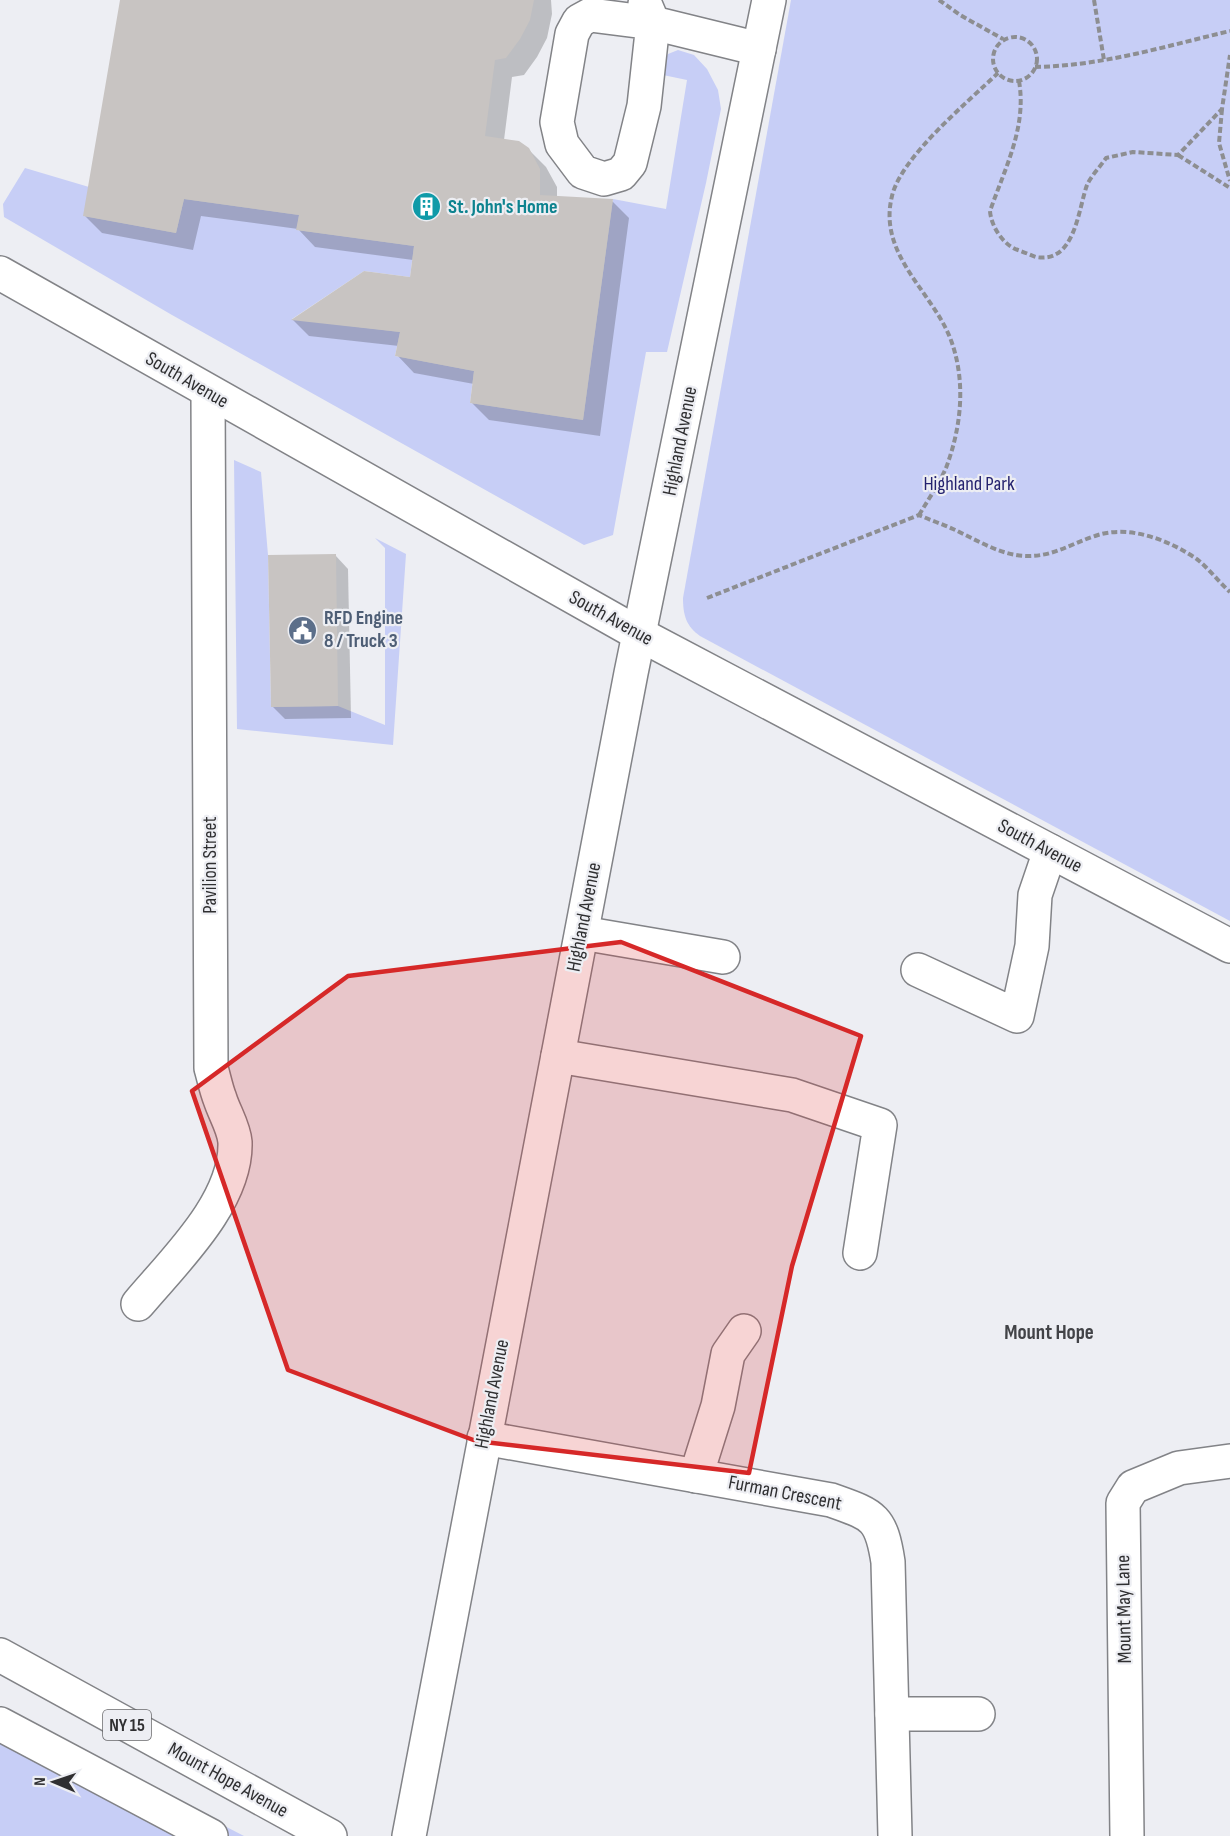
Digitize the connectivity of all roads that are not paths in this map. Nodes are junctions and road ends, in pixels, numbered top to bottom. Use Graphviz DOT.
graph roads {
  1 [pos="769,0"];
  2 [pos="648,12"];
  3 [pos="759,49"];
  4 [pos="0,273"];
  5 [pos="208,392"];
  6 [pos="639,634"];
  7 [pos="1050,851"];
  8 [pos="582,933"];
  9 [pos="1230,946"];
  10 [pos="723,957"];
  11 [pos="918,970"];
  12 [pos="558,1056"];
  13 [pos="860,1253"];
  14 [pos="138,1304"];
  15 [pos="744,1331"];
  16 [pos="484,1438"];
  17 [pos="1230,1461"];
  18 [pos="696,1476"];
  19 [pos="0,1655"];
  20 [pos="892,1714"];
  21 [pos="978,1714"];
  22 [pos="0,1724"];
  23 [pos="212,1836"];
  24 [pos="330,1836"];
  25 [pos="409,1836"];
  26 [pos="895,1836"];
  27 [pos="1127,1836"];
  1 -- 3 [label="street, Highland Avenue"];
  2 -- 2 [label="street"];
  2 -- 3 [label="street"];
  3 -- 6 [label="street, Highland Avenue"];
  4 -- 5 [label="street, South Avenue"];
  5 -- 6 [label="street, South Avenue"];
  5 -- 14 [label="street, Pavilion Street"];
  6 -- 7 [label="street, South Avenue"];
  6 -- 8 [label="street, Highland Avenue"];
  7 -- 9 [label="street, South Avenue"];
  7 -- 11 [label="street"];
  8 -- 10 [label="street"];
  8 -- 12 [label="street, Highland Avenue"];
  12 -- 13 [label="street"];
  12 -- 16 [label="street, Highland Avenue"];
  15 -- 18 [label="street"];
  16 -- 18 [label="street, Furman Crescent"];
  16 -- 25 [label="street, Highland Avenue"];
  17 -- 27 [label="street, Mount May Lane"];
  18 -- 20 [label="street, Furman Crescent"];
  19 -- 24 [label="street, Mount Hope Avenue / NY 15"];
  20 -- 21 [label="street"];
  20 -- 26 [label="street, Furman Crescent"];
  22 -- 23 [label="street"];
}
